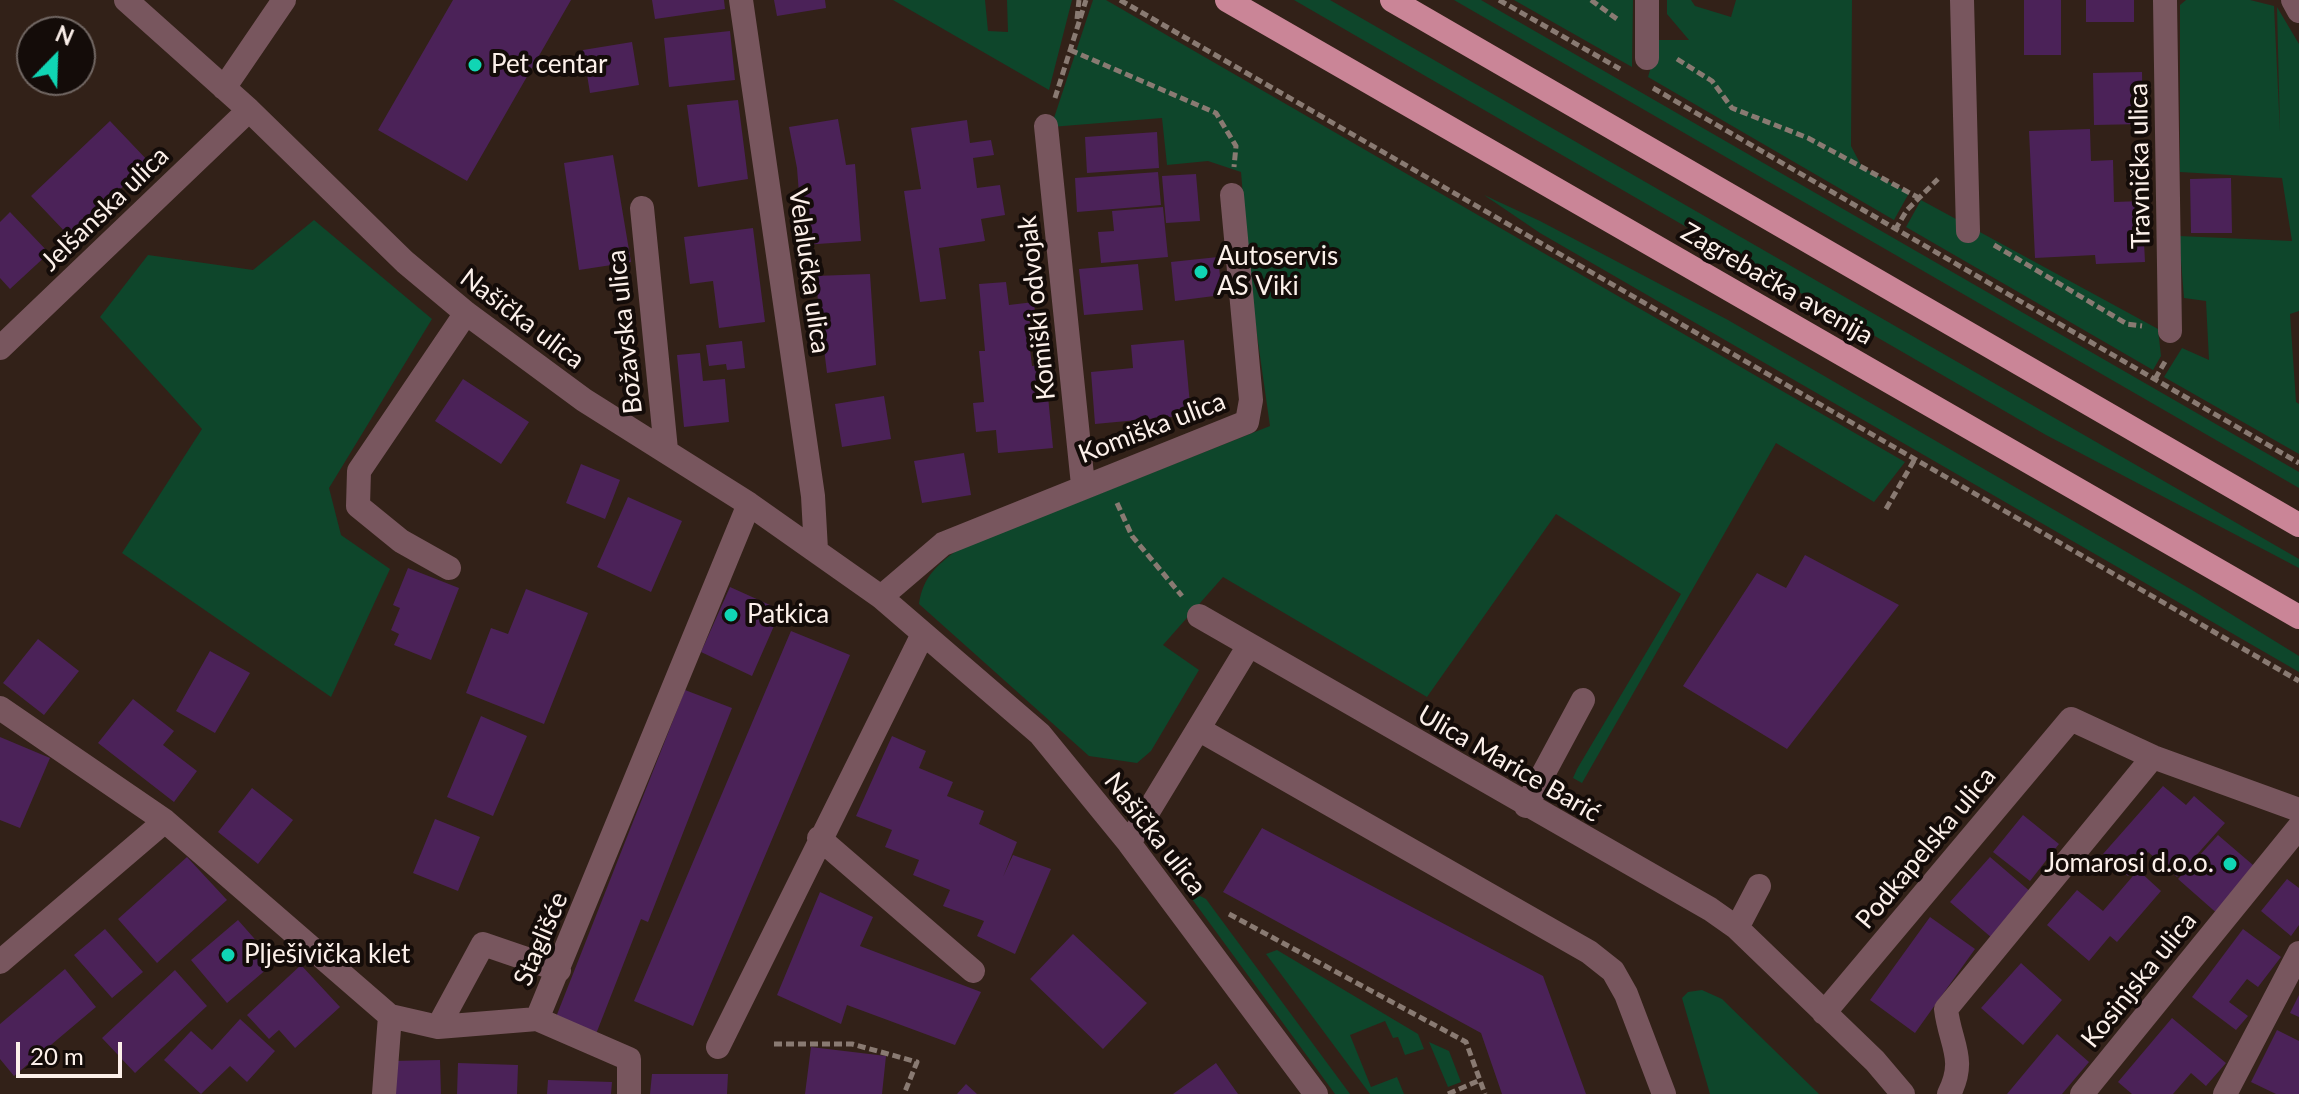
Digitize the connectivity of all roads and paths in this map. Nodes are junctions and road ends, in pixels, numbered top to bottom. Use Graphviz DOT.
graph roads {
  1 [pos="126,0"];
  2 [pos="284,0"];
  3 [pos="741,0"];
  4 [pos="1079,0"];
  5 [pos="1086,0"];
  6 [pos="1120,0"];
  7 [pos="1227,0"];
  8 [pos="1392,0"];
  9 [pos="1499,0"];
  10 [pos="1591,0"];
  11 [pos="1647,0"];
  12 [pos="1962,0"];
  13 [pos="2165,0"];
  14 [pos="2293,0"];
  15 [pos="2299,11"];
  16 [pos="1077,30"];
  17 [pos="1070,50"];
  18 [pos="1647,52"];
  19 [pos="1623,71"];
  20 [pos="1651,86"];
  21 [pos="224,88"];
  22 [pos="249,110"];
  23 [pos="1046,126"];
  24 [pos="1232,195"];
  25 [pos="1919,198"];
  26 [pos="642,208"];
  27 [pos="1907,210"];
  28 [pos="1895,230"];
  29 [pos="1968,231"];
  30 [pos="466,313"];
  31 [pos="2170,331"];
  32 [pos="0,348"];
  33 [pos="2166,362"];
  34 [pos="2155,379"];
  35 [pos="666,450"];
  36 [pos="1916,457"];
  37 [pos="2299,463"];
  38 [pos="1094,481"];
  39 [pos="749,504"];
  40 [pos="1886,509"];
  41 [pos="2299,525"];
  42 [pos="816,550"];
  43 [pos="449,568"];
  44 [pos="881,597"];
  45 [pos="1199,616"];
  46 [pos="2299,617"];
  47 [pos="923,634"];
  48 [pos="1248,647"];
  49 [pos="2299,681"];
  50 [pos="1583,700"];
  51 [pos="0,708"];
  52 [pos="1200,730"];
  53 [pos="2153,757"];
  54 [pos="1526,806"];
  55 [pos="2299,810"];
  56 [pos="165,821"];
  57 [pos="2299,827"];
  58 [pos="819,838"];
  59 [pos="1129,843"];
  60 [pos="1759,886"];
  61 [pos="1229,914"];
  62 [pos="1737,928"];
  63 [pos="2299,953"];
  64 [pos="0,962"];
  65 [pos="559,970"];
  66 [pos="973,971"];
  67 [pos="1824,1013"];
  68 [pos="390,1016"];
  69 [pos="537,1019"];
  70 [pos="438,1027"];
  71 [pos="774,1044"];
  72 [pos="718,1047"];
  73 [pos="1480,1080"];
  74 [pos="384,1094"];
  75 [pos="629,1094"];
  76 [pos="904,1094"];
  77 [pos="1316,1094"];
  78 [pos="1448,1094"];
  79 [pos="1485,1094"];
  80 [pos="1664,1094"];
  81 [pos="1903,1094"];
  82 [pos="1949,1094"];
  83 [pos="2082,1094"];
  84 [pos="2225,1094"];
  1 -- 21 [label="street, Našička ulica"];
  2 -- 21 [label="street"];
  3 -- 42 [label="street, Velalučka ulica"];
  4 -- 16 [label="path"];
  5 -- 16 [label="path"];
  6 -- 36 [label="path"];
  7 -- 46 [label="main road, Zagrebačka avenija"];
  8 -- 41 [label="main road, Zagrebačka avenija"];
  9 -- 19 [label="path"];
  10 -- 18 [label="path"];
  11 -- 18 [label="street"];
  12 -- 29 [label="street"];
  13 -- 31 [label="street, Travnička ulica"];
  14 -- 15 [label="street"];
  16 -- 17 [label="path"];
  17 -- 23 [label="path"];
  17 -- 24 [label="path"];
  18 -- 25 [label="path"];
  20 -- 28 [label="path"];
  21 -- 22 [label="street, Našička ulica"];
  22 -- 30 [label="street, Našička ulica"];
  22 -- 32 [label="street, Jelšanska ulica"];
  23 -- 38 [label="street, Komiški odvojak"];
  24 -- 38 [label="street, Komiška ulica"];
  26 -- 35 [label="street, Božavska ulica"];
  27 -- 28 [label="path"];
  28 -- 34 [label="path"];
  29 -- 31 [label="path"];
  30 -- 35 [label="street, Našička ulica"];
  30 -- 43 [label="street"];
  33 -- 34 [label="path"];
  34 -- 37 [label="path"];
  35 -- 39 [label="street, Našička ulica"];
  36 -- 40 [label="path"];
  36 -- 49 [label="path"];
  38 -- 44 [label="street, Komiška ulica"];
  38 -- 45 [label="path"];
  39 -- 42 [label="street, Našička ulica"];
  39 -- 65 [label="street, Staglišće"];
  42 -- 44 [label="street, Našička ulica"];
  44 -- 47 [label="street, Našička ulica"];
  45 -- 48 [label="street, Ulica Marice Barić"];
  47 -- 58 [label="street"];
  47 -- 59 [label="street, Našička ulica"];
  48 -- 52 [label="street"];
  48 -- 54 [label="street, Ulica Marice Barić"];
  50 -- 54 [label="street"];
  51 -- 56 [label="street, Staglišće"];
  52 -- 59 [label="street"];
  52 -- 80 [label="street"];
  53 -- 55 [label="street"];
  53 -- 67 [label="street, Podkapelska ulica"];
  53 -- 82 [label="street"];
  54 -- 62 [label="street, Ulica Marice Barić"];
  56 -- 64 [label="street"];
  56 -- 68 [label="street, Staglišće"];
  57 -- 83 [label="street, Kosinjska ulica"];
  58 -- 66 [label="street"];
  58 -- 72 [label="street"];
  59 -- 77 [label="street, Našička ulica"];
  60 -- 62 [label="street"];
  61 -- 73 [label="path"];
  62 -- 67 [label="street, Ulica Marice Barić"];
  63 -- 84 [label="street"];
  65 -- 69 [label="street, Staglišće"];
  65 -- 70 [label="street"];
  67 -- 81 [label="street, Ulica Marice Barić"];
  68 -- 70 [label="street, Staglišće"];
  68 -- 74 [label="street"];
  69 -- 70 [label="street, Staglišće"];
  69 -- 75 [label="street"];
  71 -- 76 [label="path"];
  73 -- 78 [label="path"];
  73 -- 79 [label="path"];
}
